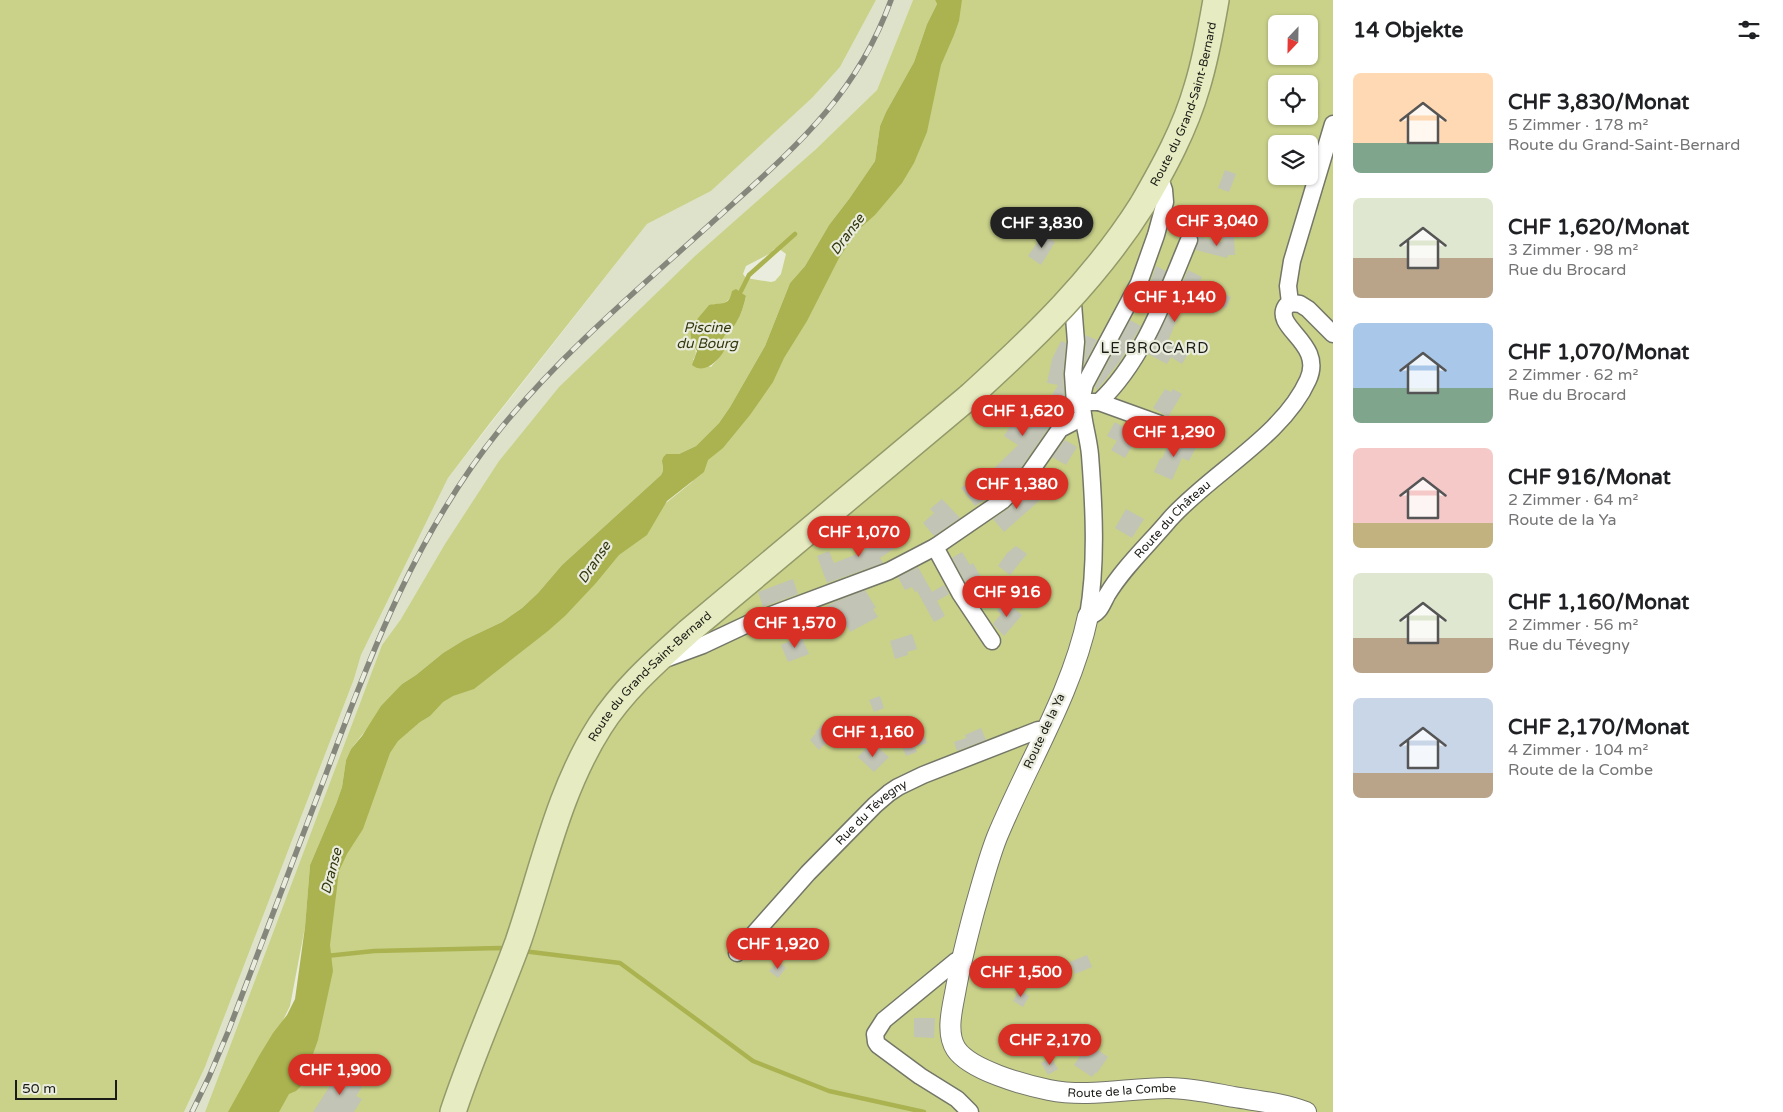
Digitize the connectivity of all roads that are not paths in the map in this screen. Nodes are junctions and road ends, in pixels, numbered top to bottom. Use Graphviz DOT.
graph roads {
  1 [pos="1216,0"];
  2 [pos="1333,124"];
  3 [pos="1159,176"];
  4 [pos="1189,240"];
  5 [pos="1072,284"];
  6 [pos="1290,303"];
  7 [pos="1333,334"];
  8 [pos="1081,400"];
  9 [pos="1099,402"];
  10 [pos="1083,417"];
  11 [pos="1160,424"];
  12 [pos="935,546"];
  13 [pos="1088,616"];
  14 [pos="992,641"];
  15 [pos="653,664"];
  16 [pos="1046,730"];
  17 [pos="737,953"];
  18 [pos="962,961"];
  19 [pos="952,1039"];
  20 [pos="454,1112"];
  21 [pos="970,1112"];
  22 [pos="1306,1112"];
  1 -- 3 [label="main road, Route du Grand-Saint-Bernard"];
  2 -- 6 [label="street"];
  3 -- 8 [label="street"];
  3 -- 15 [label="main road, Route du Grand-Saint-Bernard, bridge"];
  4 -- 9 [label="street"];
  5 -- 10 [label="street"];
  6 -- 7 [label="street"];
  6 -- 13 [label="street, Route du Château"];
  8 -- 9 [label="street"];
  8 -- 10 [label="street"];
  9 -- 11 [label="street"];
  10 -- 12 [label="street"];
  10 -- 13 [label="street, Route de la Ya"];
  12 -- 14 [label="street"];
  12 -- 15 [label="street"];
  13 -- 16 [label="street, Route de la Ya"];
  15 -- 20 [label="main road, Route du Grand-Saint-Bernard"];
  16 -- 17 [label="street, Rue du Tévegny"];
  16 -- 18 [label="street, Route de la Ya"];
  18 -- 19 [label="street, Route de la Ya"];
  18 -- 21 [label="street"];
  19 -- 22 [label="street, Route de la Combe"];
}
